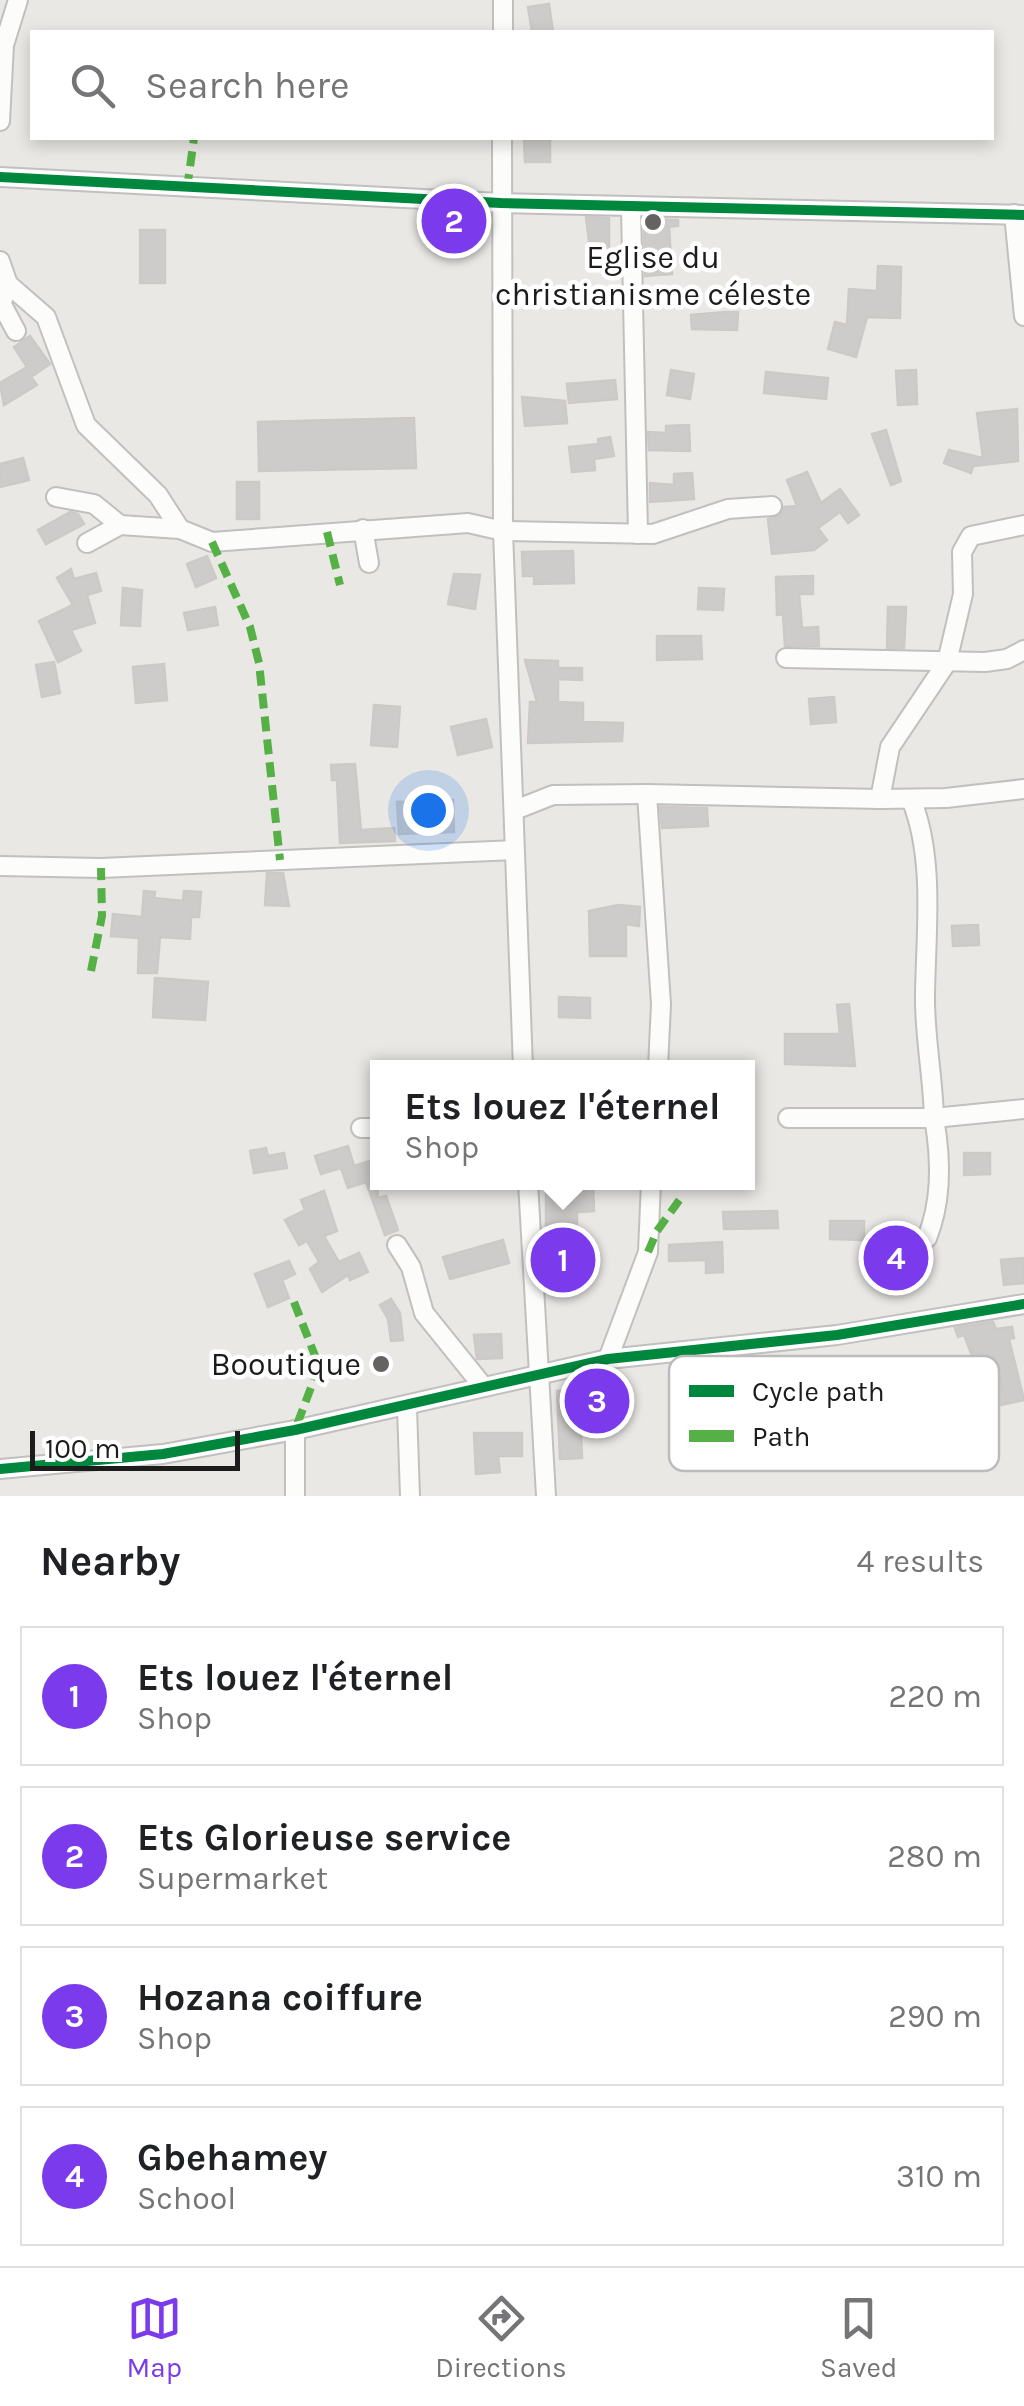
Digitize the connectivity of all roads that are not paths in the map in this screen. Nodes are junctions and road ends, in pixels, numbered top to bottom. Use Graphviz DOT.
graph roads {
  1 [pos="18,0"];
  2 [pos="503,0"];
  3 [pos="503,30"];
  4 [pos="0,121"];
  5 [pos="502,140"];
  6 [pos="0,177"];
  7 [pos="501,203"];
  8 [pos="632,208"];
  9 [pos="1019,214"];
  10 [pos="0,261"];
  11 [pos="3,296"];
  12 [pos="1024,316"];
  13 [pos="16,331"];
  14 [pos="56,497"];
  15 [pos="772,506"];
  16 [pos="120,525"];
  17 [pos="1024,525"];
  18 [pos="180,529"];
  19 [pos="362,529"];
  20 [pos="503,531"];
  21 [pos="638,534"];
  22 [pos="88,543"];
  23 [pos="369,564"];
  24 [pos="1024,650"];
  25 [pos="786,658"];
  26 [pos="947,662"];
  27 [pos="1024,789"];
  28 [pos="647,794"];
  29 [pos="880,799"];
  30 [pos="911,799"];
  31 [pos="514,810"];
  32 [pos="514,850"];
  33 [pos="0,866"];
  34 [pos="523,1060"];
  35 [pos="658,1060"];
  36 [pos="1024,1108"];
  37 [pos="788,1118"];
  38 [pos="934,1118"];
  39 [pos="528,1190"];
  40 [pos="651,1190"];
  41 [pos="928,1238"];
  42 [pos="397,1245"];
  43 [pos="1024,1304"];
  44 [pos="608,1359"];
  45 [pos="536,1377"];
  46 [pos="482,1385"];
  47 [pos="407,1408"];
  48 [pos="295,1430"];
  49 [pos="0,1469"];
  50 [pos="296,1496"];
  51 [pos="410,1496"];
  52 [pos="546,1496"];
  1 -- 4 [label="street"];
  2 -- 3 [label="street"];
  5 -- 7 [label="street"];
  6 -- 7 [label="street"];
  7 -- 8 [label="street"];
  7 -- 20 [label="street"];
  8 -- 9 [label="street"];
  8 -- 21 [label="street"];
  9 -- 12 [label="street"];
  10 -- 11 [label="street"];
  11 -- 13 [label="street"];
  11 -- 18 [label="street"];
  14 -- 16 [label="street"];
  15 -- 21 [label="street"];
  16 -- 18 [label="street"];
  16 -- 22 [label="street"];
  17 -- 26 [label="street"];
  18 -- 19 [label="street"];
  19 -- 20 [label="street"];
  19 -- 23 [label="street"];
  20 -- 21 [label="street"];
  20 -- 31 [label="street"];
  24 -- 26 [label="street"];
  25 -- 26 [label="street"];
  26 -- 29 [label="street"];
  27 -- 30 [label="street"];
  28 -- 29 [label="street"];
  28 -- 31 [label="street"];
  28 -- 35 [label="street"];
  29 -- 30 [label="street"];
  30 -- 38 [label="street"];
  31 -- 32 [label="street"];
  32 -- 33 [label="street"];
  32 -- 34 [label="street"];
  36 -- 38 [label="street"];
  37 -- 38 [label="street"];
  38 -- 41 [label="street"];
  39 -- 45 [label="street"];
  40 -- 44 [label="street"];
  42 -- 46 [label="street"];
  43 -- 44 [label="street"];
  44 -- 45 [label="street"];
  45 -- 46 [label="street"];
  45 -- 52 [label="street"];
  46 -- 47 [label="street"];
  47 -- 48 [label="street"];
  47 -- 51 [label="street"];
  48 -- 49 [label="street"];
  48 -- 50 [label="street"];
}
